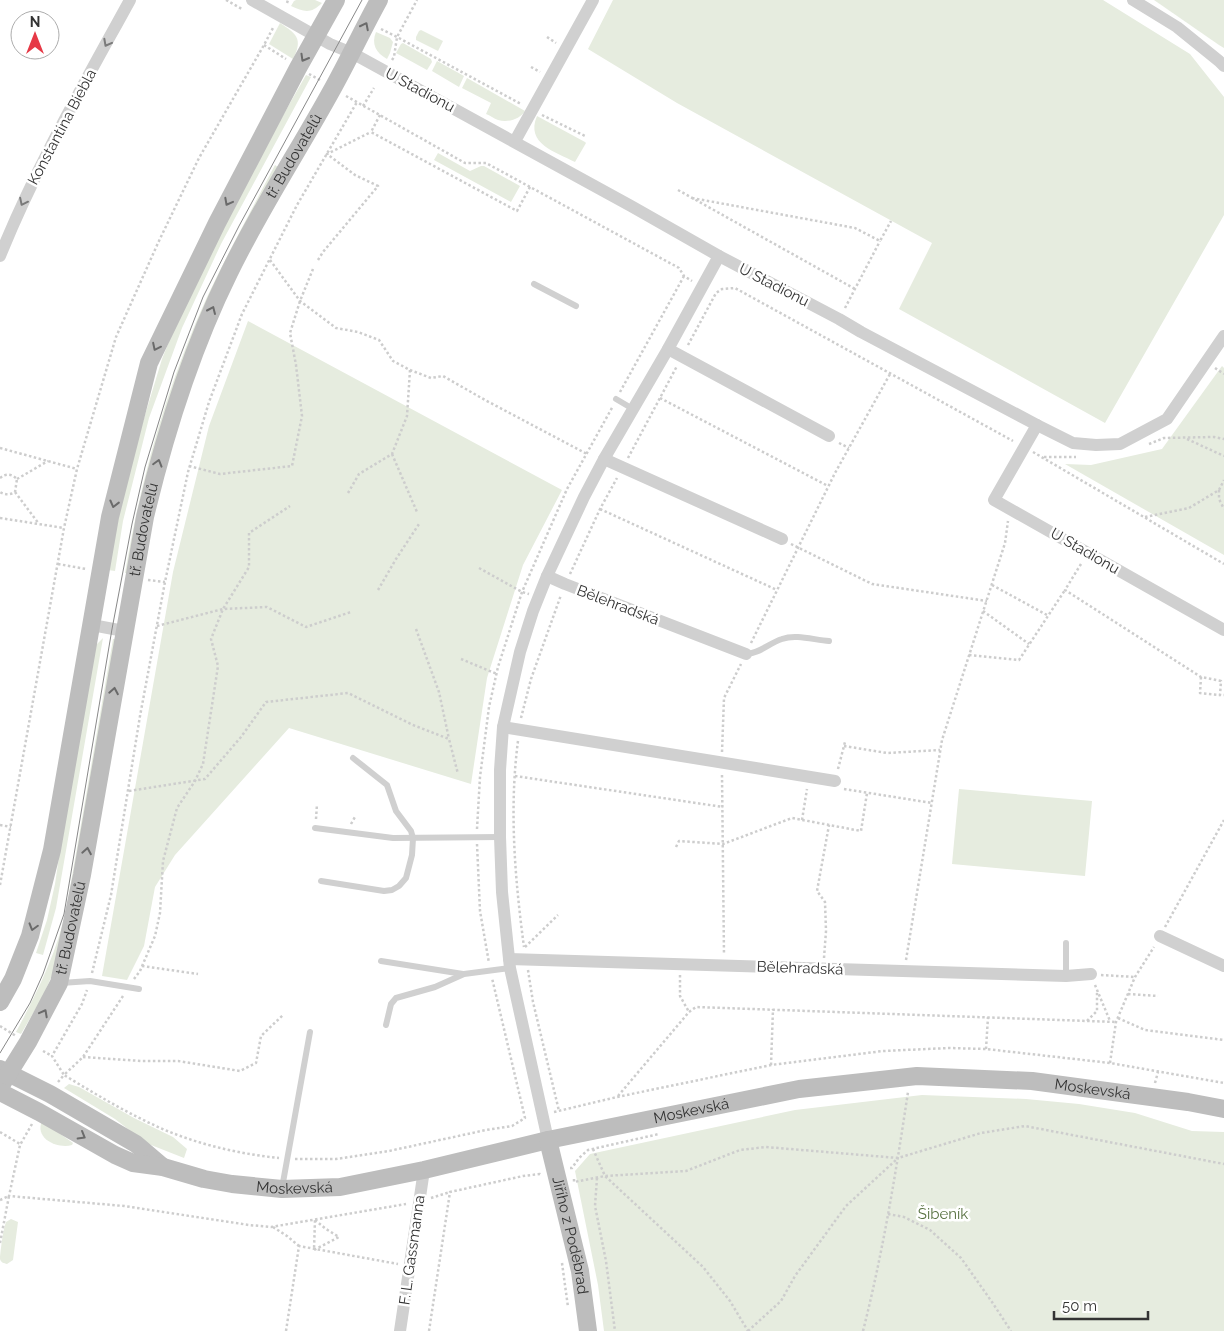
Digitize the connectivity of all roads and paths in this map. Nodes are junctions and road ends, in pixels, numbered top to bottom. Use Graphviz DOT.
graph roads {
  1 [pos="130,0"];
  2 [pos="226,0"];
  3 [pos="252,0"];
  4 [pos="336,0"];
  5 [pos="379,0"];
  6 [pos="417,0"];
  7 [pos="593,0"];
  8 [pos="1133,0"];
  9 [pos="242,9"];
  10 [pos="266,22"];
  11 [pos="378,28"];
  12 [pos="316,37"];
  13 [pos="397,37"];
  14 [pos="264,45"];
  15 [pos="352,53"];
  16 [pos="392,60"];
  17 [pos="1222,63"];
  18 [pos="298,68"];
  19 [pos="333,88"];
  20 [pos="374,88"];
  21 [pos="357,102"];
  22 [pos="363,106"];
  23 [pos="532,110"];
  24 [pos="380,115"];
  25 [pos="371,132"];
  26 [pos="585,136"];
  27 [pos="515,141"];
  28 [pos="327,154"];
  29 [pos="530,187"];
  30 [pos="678,190"];
  31 [pos="692,198"];
  32 [pos="891,221"];
  33 [pos="880,242"];
  34 [pos="0,256"];
  35 [pos="719,256"];
  36 [pos="269,260"];
  37 [pos="318,260"];
  38 [pos="313,269"];
  39 [pos="534,284"];
  40 [pos="855,289"];
  41 [pos="300,301"];
  42 [pos="576,306"];
  43 [pos="839,319"];
  44 [pos="1224,336"];
  45 [pos="668,349"];
  46 [pos="682,356"];
  47 [pos="410,370"];
  48 [pos="890,374"];
  49 [pos="660,398"];
  50 [pos="616,399"];
  51 [pos="634,409"];
  52 [pos="1036,425"];
  53 [pos="829,436"];
  54 [pos="1184,438"];
  55 [pos="1024,446"];
  56 [pos="0,448"];
  57 [pos="392,454"];
  58 [pos="587,454"];
  59 [pos="1224,456"];
  60 [pos="604,459"];
  61 [pos="48,461"];
  62 [pos="189,466"];
  63 [pos="622,467"];
  64 [pos="77,469"];
  65 [pos="0,477"];
  66 [pos="17,479"];
  67 [pos="1224,480"];
  68 [pos="828,486"];
  69 [pos="1219,490"];
  70 [pos="0,492"];
  71 [pos="15,492"];
  72 [pos="348,493"];
  73 [pos="290,506"];
  74 [pos="600,509"];
  75 [pos="1009,509"];
  76 [pos="1224,509"];
  77 [pos="417,512"];
  78 [pos="1144,517"];
  79 [pos="0,518"];
  80 [pos="39,524"];
  81 [pos="419,524"];
  82 [pos="64,528"];
  83 [pos="782,539"];
  84 [pos="798,547"];
  85 [pos="1088,553"];
  86 [pos="1224,564"];
  87 [pos="479,568"];
  88 [pos="547,576"];
  89 [pos="564,584"];
  90 [pos="992,585"];
  91 [pos="378,590"];
  92 [pos="777,590"];
  93 [pos="1065,590"];
  94 [pos="522,592"];
  95 [pos="987,601"];
  96 [pos="223,609"];
  97 [pos="983,611"];
  98 [pos="350,612"];
  99 [pos="1048,616"];
  100 [pos="92,625"];
  101 [pos="157,626"];
  102 [pos="416,629"];
  103 [pos="1224,630"];
  104 [pos="124,632"];
  105 [pos="829,641"];
  106 [pos="1029,644"];
  107 [pos="746,654"];
  108 [pos="969,655"];
  109 [pos="461,659"];
  110 [pos="497,674"];
  111 [pos="1201,677"];
  112 [pos="1220,695"];
  113 [pos="1224,695"];
  114 [pos="503,727"];
  115 [pos="520,729"];
  116 [pos="449,739"];
  117 [pos="845,742"];
  118 [pos="844,746"];
  119 [pos="940,750"];
  120 [pos="353,758"];
  121 [pos="722,762"];
  122 [pos="458,774"];
  123 [pos="515,776"];
  124 [pos="809,777"];
  125 [pos="835,780"];
  126 [pos="196,781"];
  127 [pos="128,791"];
  128 [pos="867,793"];
  129 [pos="932,802"];
  130 [pos="317,804"];
  131 [pos="722,807"];
  132 [pos="802,820"];
  133 [pos="0,825"];
  134 [pos="829,825"];
  135 [pos="11,827"];
  136 [pos="315,828"];
  137 [pos="500,836"];
  138 [pos="477,837"];
  139 [pos="413,838"];
  140 [pos="723,844"];
  141 [pos="676,847"];
  142 [pos="5,858"];
  143 [pos="0,860"];
  144 [pos="321,880"];
  145 [pos="0,885"];
  146 [pos="558,915"];
  147 [pos="1160,936"];
  148 [pos="532,940"];
  149 [pos="1066,943"];
  150 [pos="526,958"];
  151 [pos="724,958"];
  152 [pos="381,961"];
  153 [pos="509,963"];
  154 [pos="142,966"];
  155 [pos="1224,966"];
  156 [pos="823,969"];
  157 [pos="680,971"];
  158 [pos="490,972"];
  159 [pos="905,972"];
  160 [pos="198,974"];
  161 [pos="464,974"];
  162 [pos="1091,974"];
  163 [pos="1066,976"];
  164 [pos="1135,977"];
  165 [pos="90,981"];
  166 [pos="60,983"];
  167 [pos="128,987"];
  168 [pos="139,989"];
  169 [pos="1097,991"];
  170 [pos="1128,994"];
  171 [pos="1158,996"];
  172 [pos="0,1002"];
  173 [pos="773,1009"];
  174 [pos="689,1012"];
  175 [pos="283,1015"];
  176 [pos="988,1017"];
  177 [pos="1088,1021"];
  178 [pos="1110,1022"];
  179 [pos="386,1025"];
  180 [pos="0,1026"];
  181 [pos="310,1032"];
  182 [pos="1224,1040"];
  183 [pos="22,1042"];
  184 [pos="986,1049"];
  185 [pos="43,1051"];
  186 [pos="52,1056"];
  187 [pos="83,1057"];
  188 [pos="770,1065"];
  189 [pos="1158,1072"];
  190 [pos="64,1075"];
  191 [pos="3,1076"];
  192 [pos="1155,1083"];
  193 [pos="57,1084"];
  194 [pos="39,1089"];
  195 [pos="908,1091"];
  196 [pos="0,1092"];
  197 [pos="617,1097"];
  198 [pos="24,1104"];
  199 [pos="0,1109"];
  200 [pos="1224,1109"];
  201 [pos="559,1111"];
  202 [pos="35,1119"];
  203 [pos="0,1132"];
  204 [pos="660,1134"];
  205 [pos="548,1140"];
  206 [pos="20,1144"];
  207 [pos="593,1148"];
  208 [pos="588,1150"];
  209 [pos="898,1158"];
  210 [pos="288,1159"];
  211 [pos="1224,1164"];
  212 [pos="164,1166"];
  213 [pos="572,1168"];
  214 [pos="424,1170"];
  215 [pos="605,1176"];
  216 [pos="597,1178"];
  217 [pos="543,1184"];
  218 [pos="282,1189"];
  219 [pos="450,1192"];
  220 [pos="9,1196"];
  221 [pos="0,1200"];
  222 [pos="418,1202"];
  223 [pos="888,1214"];
  224 [pos="315,1220"];
  225 [pos="271,1227"];
  226 [pos="0,1243"];
  227 [pos="299,1246"];
  228 [pos="314,1250"];
  229 [pos="561,1260"];
  230 [pos="409,1270"];
  231 [pos="570,1315"];
  232 [pos="286,1331"];
  233 [pos="400,1331"];
  234 [pos="428,1331"];
  235 [pos="588,1331"];
  236 [pos="615,1331"];
  237 [pos="748,1331"];
  238 [pos="863,1331"];
  239 [pos="1011,1331"];
  1 -- 34 [label="street, Konstantina Biebla, one-way"];
  2 -- 9 [label="path"];
  3 -- 12 [label="street, U Stadionu"];
  4 -- 12 [label="street"];
  15 -- 5 [label="street, tř. Budovatelů, one-way"];
  6 -- 13 [label="path"];
  7 -- 23 [label="street"];
  8 -- 17 [label="street"];
  10 -- 14 [label="path"];
  11 -- 13 [label="path"];
  12 -- 15 [label="street, U Stadionu"];
  12 -- 18 [label="street, one-way"];
  13 -- 16 [label="path"];
  13 -- 23 [label="path"];
  14 -- 18 [label="path"];
  14 -- 64 [label="path"];
  15 -- 19 [label="street, tř. Budovatelů"];
  15 -- 27 [label="street, U Stadionu"];
  18 -- 19 [label="path"];
  18 -- 100 [label="street, one-way"];
  19 -- 21 [label="path"];
  104 -- 19 [label="street, tř. Budovatelů, one-way"];
  20 -- 22 [label="path"];
  21 -- 22 [label="path"];
  21 -- 28 [label="path"];
  22 -- 24 [label="path"];
  23 -- 26 [label="path"];
  23 -- 27 [label="street"];
  24 -- 25 [label="path"];
  24 -- 29 [label="path"];
  25 -- 28 [label="path"];
  25 -- 29 [label="path"];
  27 -- 35 [label="street, U Stadionu"];
  28 -- 36 [label="path"];
  28 -- 37 [label="path"];
  29 -- 50 [label="path"];
  30 -- 31 [label="path"];
  31 -- 33 [label="path"];
  31 -- 40 [label="path"];
  32 -- 33 [label="path"];
  33 -- 40 [label="path"];
  35 -- 43 [label="street, U Stadionu"];
  35 -- 45 [label="street"];
  36 -- 41 [label="path"];
  36 -- 62 [label="path"];
  38 -- 41 [label="path"];
  39 -- 42 [label="lane"];
  40 -- 43 [label="path"];
  41 -- 47 [label="path"];
  41 -- 62 [label="path"];
  43 -- 52 [label="street, U Stadionu"];
  44 -- 52 [label="street, U Stadionu"];
  45 -- 46 [label="street"];
  45 -- 51 [label="street"];
  46 -- 48 [label="path"];
  46 -- 49 [label="path"];
  46 -- 53 [label="street"];
  47 -- 57 [label="path"];
  47 -- 58 [label="path"];
  48 -- 55 [label="path"];
  48 -- 68 [label="path"];
  49 -- 63 [label="path"];
  49 -- 68 [label="path"];
  50 -- 51 [label="lane"];
  50 -- 58 [label="path"];
  51 -- 60 [label="street"];
  52 -- 55 [label="street, U Stadionu"];
  54 -- 59 [label="path"];
  55 -- 75 [label="street, U Stadionu"];
  55 -- 78 [label="path"];
  56 -- 61 [label="path"];
  57 -- 72 [label="path"];
  57 -- 77 [label="path"];
  58 -- 94 [label="path"];
  60 -- 63 [label="street"];
  60 -- 88 [label="street"];
  61 -- 64 [label="path"];
  61 -- 66 [label="path"];
  62 -- 101 [label="path"];
  63 -- 74 [label="path"];
  63 -- 83 [label="street"];
  64 -- 82 [label="path"];
  65 -- 66 [label="path"];
  66 -- 71 [label="path"];
  67 -- 69 [label="path"];
  68 -- 84 [label="path"];
  69 -- 76 [label="path"];
  69 -- 78 [label="path"];
  70 -- 71 [label="path"];
  71 -- 80 [label="path"];
  73 -- 96 [label="path"];
  74 -- 89 [label="path"];
  74 -- 92 [label="path"];
  75 -- 85 [label="street, U Stadionu"];
  75 -- 90 [label="path"];
  78 -- 86 [label="path"];
  79 -- 80 [label="path"];
  80 -- 82 [label="path"];
  81 -- 91 [label="path"];
  82 -- 135 [label="path"];
  84 -- 92 [label="path"];
  84 -- 95 [label="path"];
  85 -- 93 [label="path"];
  85 -- 103 [label="street, U Stadionu"];
  87 -- 94 [label="path"];
  88 -- 89 [label="street, Bělehradská"];
  88 -- 114 [label="street"];
  89 -- 107 [label="street, Bělehradská"];
  89 -- 115 [label="path"];
  90 -- 95 [label="path"];
  90 -- 99 [label="path"];
  92 -- 107 [label="path"];
  93 -- 99 [label="path"];
  93 -- 111 [label="path"];
  94 -- 110 [label="path"];
  95 -- 97 [label="path"];
  96 -- 98 [label="path"];
  96 -- 101 [label="path"];
  96 -- 126 [label="path"];
  97 -- 106 [label="path"];
  97 -- 108 [label="path"];
  99 -- 106 [label="path"];
  100 -- 104 [label="street"];
  100 -- 172 [label="street, one-way"];
  101 -- 127 [label="path"];
  102 -- 116 [label="path"];
  166 -- 104 [label="street, tř. Budovatelů, one-way"];
  105 -- 107 [label="lane"];
  106 -- 108 [label="path"];
  107 -- 121 [label="path"];
  108 -- 119 [label="path"];
  109 -- 110 [label="path"];
  110 -- 138 [label="path"];
  111 -- 112 [label="path"];
  111 -- 112 [label="path"];
  112 -- 113 [label="path"];
  114 -- 115 [label="street"];
  114 -- 137 [label="street"];
  115 -- 121 [label="street"];
  115 -- 123 [label="path"];
  116 -- 122 [label="path"];
  116 -- 126 [label="path"];
  117 -- 118 [label="path"];
  118 -- 119 [label="path"];
  118 -- 125 [label="path"];
  119 -- 129 [label="path"];
  120 -- 139 [label="lane"];
  121 -- 124 [label="street"];
  121 -- 131 [label="path"];
  123 -- 131 [label="path"];
  123 -- 150 [label="path"];
  124 -- 125 [label="street"];
  124 -- 132 [label="path"];
  125 -- 128 [label="path"];
  126 -- 127 [label="path"];
  126 -- 154 [label="path"];
  127 -- 165 [label="path"];
  128 -- 129 [label="path"];
  128 -- 134 [label="path"];
  129 -- 159 [label="path"];
  130 -- 136 [label="path"];
  131 -- 140 [label="path"];
  132 -- 134 [label="path"];
  132 -- 140 [label="path"];
  133 -- 135 [label="path"];
  134 -- 156 [label="path"];
  135 -- 142 [label="path"];
  136 -- 139 [label="lane"];
  137 -- 138 [label="lane"];
  137 -- 153 [label="street"];
  138 -- 139 [label="lane"];
  138 -- 158 [label="path"];
  139 -- 144 [label="lane"];
  140 -- 141 [label="path"];
  140 -- 151 [label="path"];
  142 -- 143 [label="path"];
  142 -- 145 [label="path"];
  146 -- 148 [label="path"];
  147 -- 155 [label="street"];
  149 -- 163 [label="lane"];
  150 -- 153 [label="street, Bělehradská"];
  150 -- 156 [label="street, Bělehradská"];
  150 -- 201 [label="path"];
  152 -- 161 [label="lane"];
  153 -- 158 [label="lane"];
  153 -- 205 [label="street"];
  154 -- 160 [label="path"];
  154 -- 167 [label="path"];
  156 -- 159 [label="street, Bělehradská"];
  157 -- 174 [label="path"];
  158 -- 161 [label="lane"];
  158 -- 210 [label="path"];
  159 -- 163 [label="street, Bělehradská"];
  161 -- 179 [label="lane"];
  162 -- 163 [label="street, Bělehradská"];
  162 -- 164 [label="path"];
  162 -- 169 [label="path"];
  165 -- 166 [label="lane"];
  165 -- 167 [label="lane"];
  165 -- 186 [label="path"];
  183 -- 166 [label="street, tř. Budovatelů, one-way"];
  167 -- 168 [label="lane"];
  167 -- 187 [label="path"];
  169 -- 177 [label="path"];
  169 -- 178 [label="path"];
  170 -- 171 [label="path"];
  173 -- 174 [label="path"];
  173 -- 176 [label="path"];
  173 -- 188 [label="path"];
  174 -- 197 [label="path"];
  175 -- 187 [label="path"];
  176 -- 177 [label="path"];
  176 -- 184 [label="path"];
  177 -- 178 [label="path"];
  178 -- 182 [label="path"];
  180 -- 183 [label="path"];
  181 -- 210 [label="lane"];
  183 -- 191 [label="street, tř. Budovatelů"];
  183 -- 194 [label="street"];
  185 -- 186 [label="path"];
  186 -- 190 [label="path"];
  187 -- 190 [label="path"];
  189 -- 192 [label="path"];
  190 -- 193 [label="path"];
  190 -- 210 [label="path"];
  191 -- 194 [label="street, Moskevská"];
  194 -- 212 [label="street, Moskevská"];
  195 -- 209 [label="path"];
  196 -- 198 [label="street, Moskevská"];
  198 -- 199 [label="street"];
  198 -- 212 [label="street, Moskevská, one-way"];
  200 -- 205 [label="street, Moskevská"];
  202 -- 206 [label="path"];
  203 -- 206 [label="path"];
  204 -- 207 [label="path"];
  205 -- 214 [label="street, Moskevská"];
  205 -- 235 [label="street, Jiřího z Poděbrad"];
  206 -- 220 [label="path"];
  207 -- 208 [label="path"];
  207 -- 215 [label="path"];
  209 -- 211 [label="path"];
  209 -- 215 [label="path"];
  209 -- 223 [label="path"];
  209 -- 237 [label="path"];
  210 -- 218 [label="lane"];
  212 -- 218 [label="street, Moskevská"];
  213 -- 216 [label="path"];
  214 -- 218 [label="street, Moskevská"];
  214 -- 222 [label="street, F. L. Gassmanna"];
  215 -- 216 [label="path"];
  215 -- 237 [label="path"];
  216 -- 236 [label="path"];
  217 -- 219 [label="path"];
  219 -- 222 [label="path"];
  219 -- 234 [label="path"];
  220 -- 221 [label="path"];
  220 -- 225 [label="path"];
  220 -- 226 [label="path"];
  222 -- 224 [label="path"];
  222 -- 230 [label="street, F. L. Gassmanna"];
  223 -- 238 [label="path"];
  223 -- 239 [label="path"];
  224 -- 225 [label="path"];
  224 -- 228 [label="path"];
  224 -- 228 [label="path"];
  225 -- 227 [label="path"];
  227 -- 228 [label="path"];
  227 -- 232 [label="path"];
  228 -- 230 [label="path"];
  229 -- 231 [label="path"];
  230 -- 233 [label="street, F. L. Gassmanna"];
}
